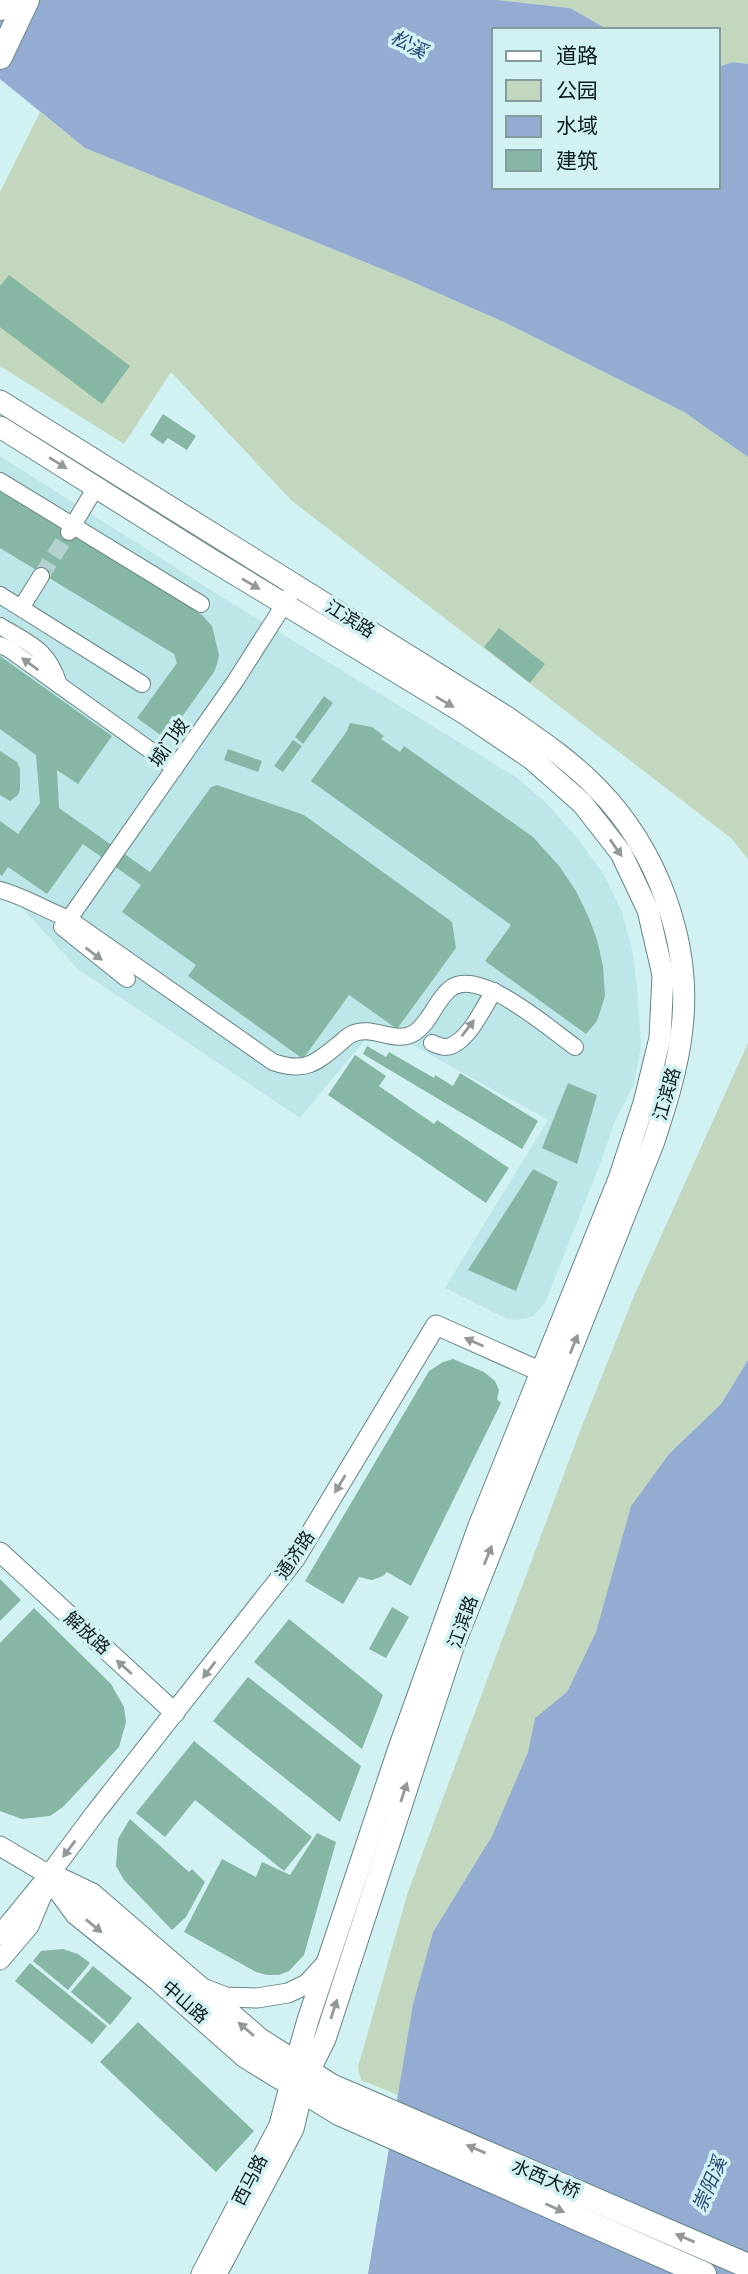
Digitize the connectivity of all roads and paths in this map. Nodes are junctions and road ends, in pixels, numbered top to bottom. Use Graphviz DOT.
graph roads {
  1 [pos="4,0"];
  2 [pos="27,0"];
  3 [pos="0,8"];
  4 [pos="0,57"];
  5 [pos="0,401"];
  6 [pos="0,427"];
  7 [pos="0,481"];
  8 [pos="96,488"];
  9 [pos="71,529"];
  10 [pos="41,576"];
  11 [pos="296,586"];
  12 [pos="0,595"];
  13 [pos="201,604"];
  14 [pos="284,604"];
  15 [pos="21,608"];
  16 [pos="0,626"];
  17 [pos="0,645"];
  18 [pos="142,684"];
  19 [pos="60,685"];
  20 [pos="174,768"];
  21 [pos="0,890"];
  22 [pos="66,923"];
  23 [pos="127,979"];
  24 [pos="494,991"];
  25 [pos="432,1044"];
  26 [pos="575,1047"];
  27 [pos="551,1376"];
  28 [pos="0,1552"];
  29 [pos="176,1713"];
  30 [pos="0,1846"];
  31 [pos="49,1875"];
  32 [pos="0,1936"];
  33 [pos="0,1961"];
  34 [pos="327,1962"];
  35 [pos="195,1985"];
  36 [pos="299,2077"];
  37 [pos="340,2101"];
  38 [pos="748,2266"];
  39 [pos="201,2274"];
  40 [pos="216,2274"];
  41 [pos="704,2274"];
  1 -- 3 [label="main road"];
  2 -- 4 [label="main road"];
  5 -- 11 [label="main road, 江滨路"];
  6 -- 8 [label="main road, 江滨路, one-way"];
  7 -- 9 [label="street"];
  8 -- 9 [label="street"];
  8 -- 14 [label="main road, 江滨路, one-way"];
  9 -- 13 [label="street"];
  10 -- 15 [label="street"];
  11 -- 14 [label="street, 城门坡"];
  27 -- 11 [label="main road, 江滨路, one-way"];
  12 -- 15 [label="street"];
  14 -- 20 [label="street, 城门坡"];
  14 -- 27 [label="main road, 江滨路, one-way"];
  15 -- 18 [label="street"];
  16 -- 19 [label="street"];
  19 -- 17 [label="street, one-way"];
  19 -- 20 [label="street"];
  20 -- 22 [label="street, 城门坡"];
  21 -- 22 [label="street"];
  22 -- 23 [label="street, one-way"];
  22 -- 24 [label="street"];
  25 -- 24 [label="street, one-way"];
  24 -- 26 [label="street"];
  27 -- 29 [label="street, 通济路, one-way"];
  27 -- 34 [label="main road, 江滨路"];
  36 -- 27 [label="main road, 江滨路, one-way"];
  29 -- 28 [label="street, 解放路, one-way"];
  29 -- 31 [label="street, 通济路, one-way"];
  30 -- 31 [label="street, 中山路"];
  31 -- 32 [label="street, 通济路"];
  31 -- 33 [label="street"];
  31 -- 35 [label="main road, 中山路"];
  31 -- 36 [label="main road, 中山路, one-way"];
  34 -- 35 [label="street"];
  34 -- 36 [label="main road, 江滨路"];
  36 -- 35 [label="main road, 中山路, one-way"];
  36 -- 37 [label="main road, 中山路"];
  36 -- 39 [label="street, 西马路"];
  36 -- 40 [label="street, 西马路"];
  38 -- 37 [label="main road, 水西大桥, one-way"];
  37 -- 41 [label="main road, 水西大桥, one-way"];
}
